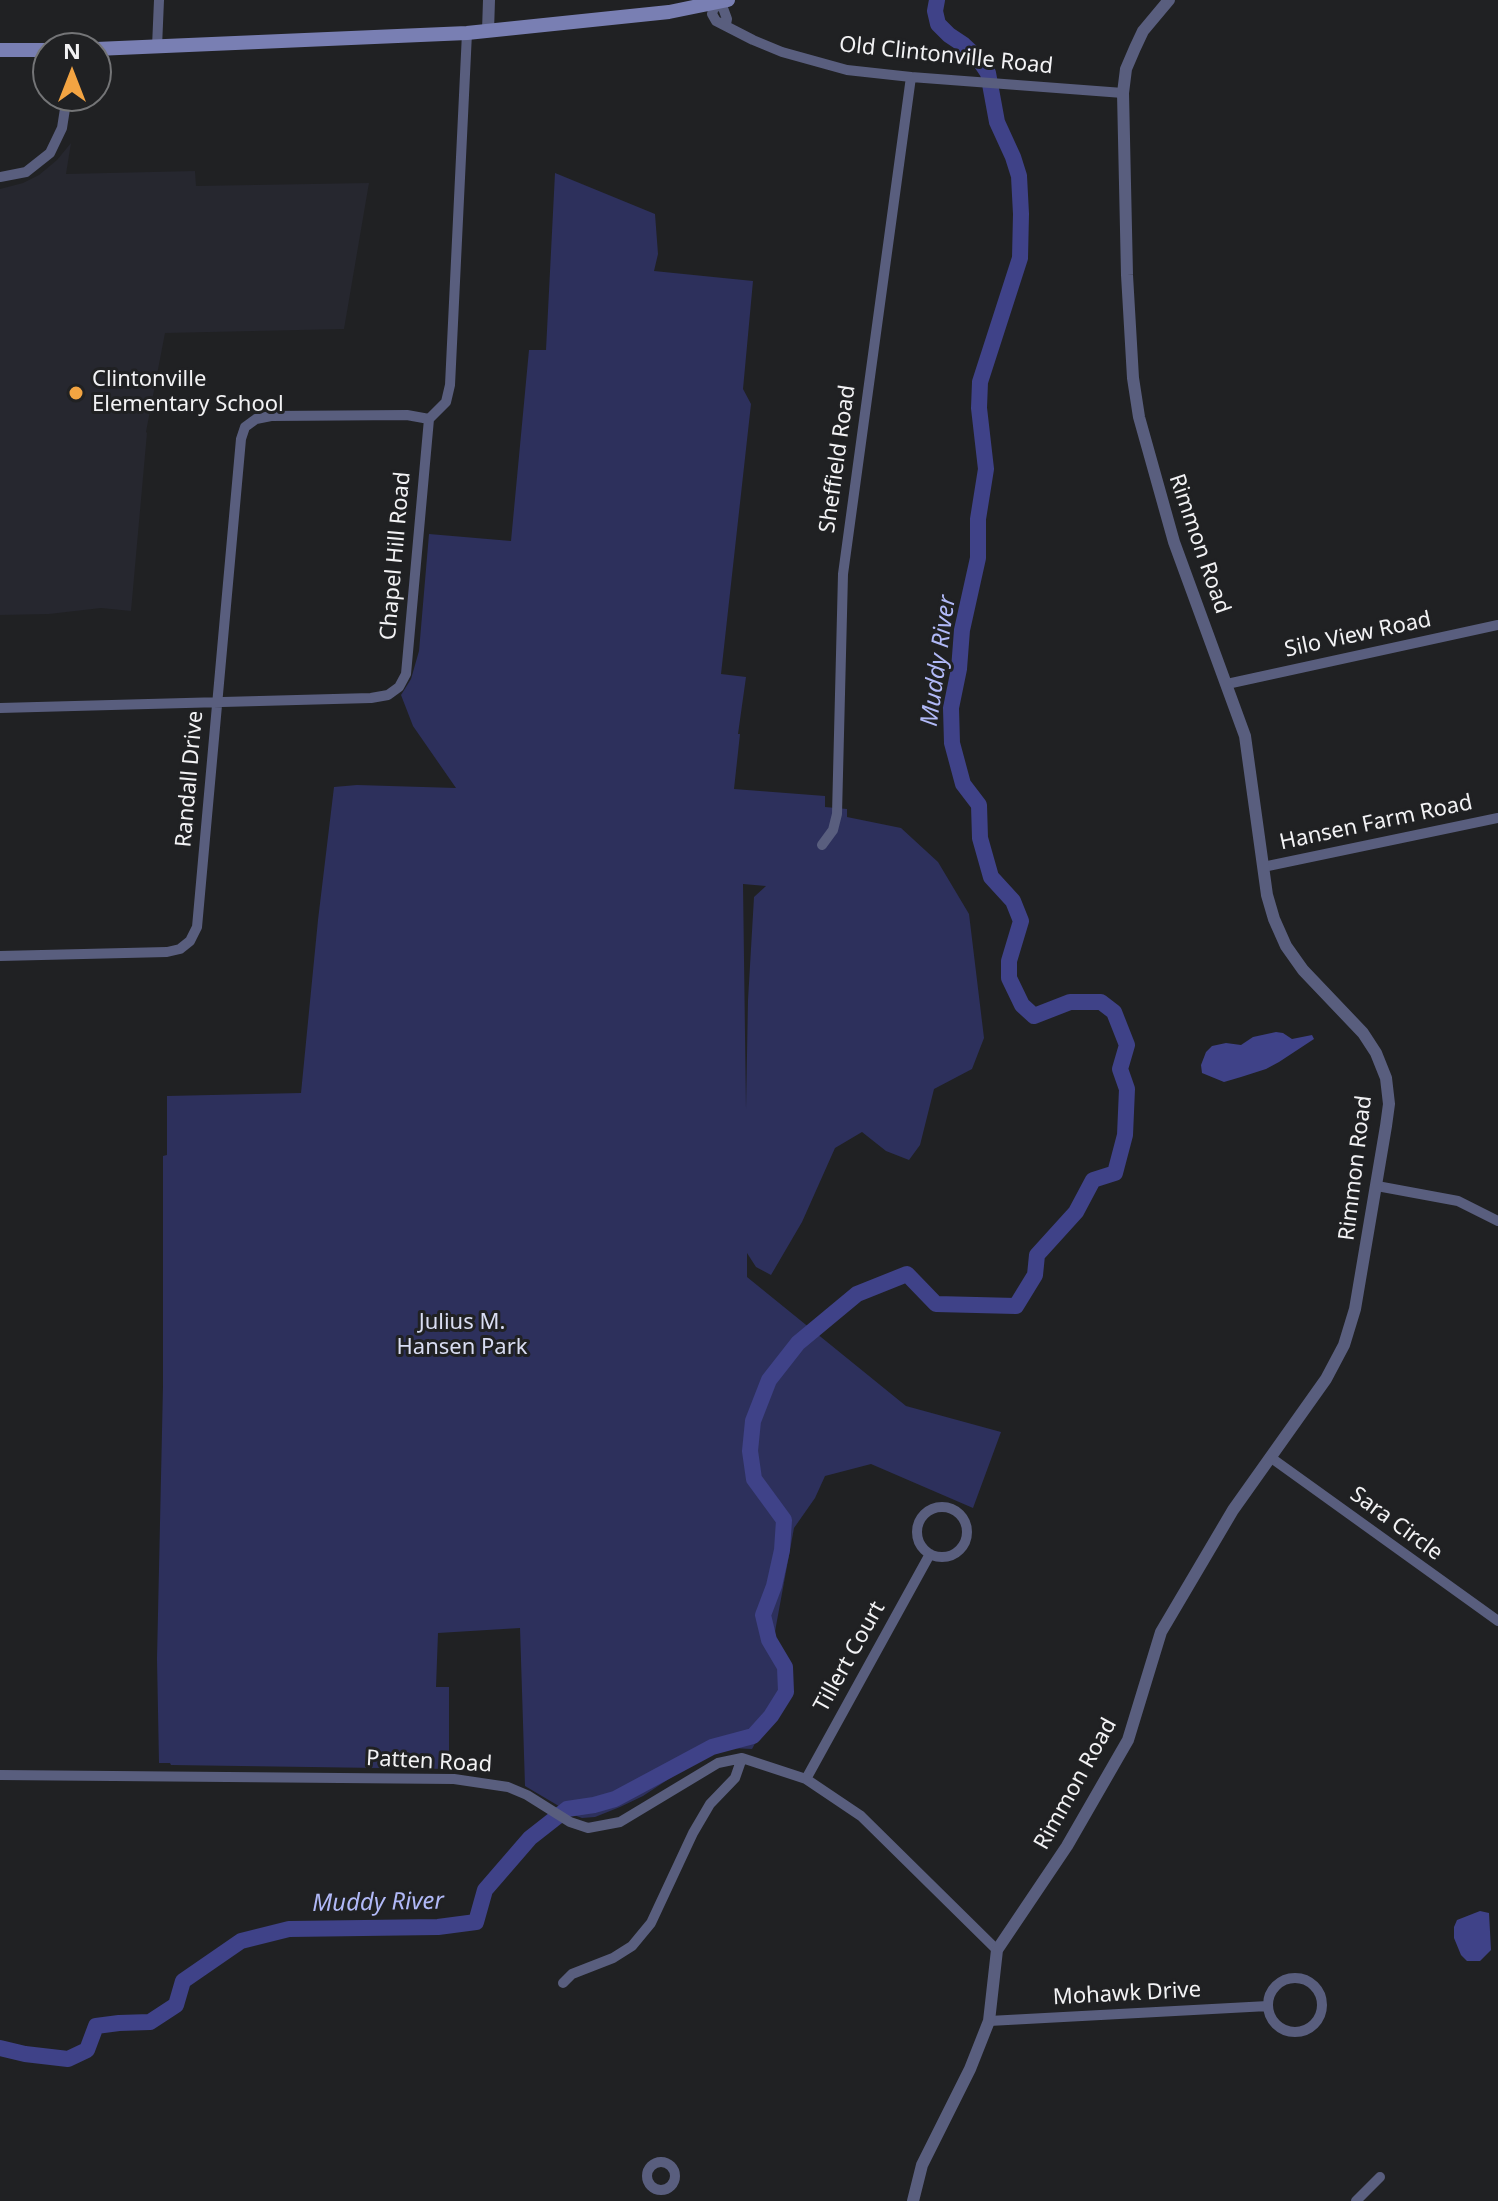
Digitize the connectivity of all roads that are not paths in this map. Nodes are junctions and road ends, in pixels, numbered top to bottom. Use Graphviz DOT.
graph roads {
  1 [pos="159,0"];
  2 [pos="489,0"];
  3 [pos="1169,0"];
  4 [pos="721,2"];
  5 [pos="488,31"];
  6 [pos="467,33"];
  7 [pos="157,47"];
  8 [pos="112,48"];
  9 [pos="0,50"];
  10 [pos="32,50"];
  11 [pos="911,77"];
  12 [pos="1123,93"];
  13 [pos="64,112"];
  14 [pos="0,177"];
  15 [pos="429,419"];
  16 [pos="1498,625"];
  17 [pos="1227,684"];
  18 [pos="217,702"];
  19 [pos="0,708"];
  20 [pos="1498,818"];
  21 [pos="822,845"];
  22 [pos="1263,867"];
  23 [pos="0,956"];
  24 [pos="1377,1186"];
  25 [pos="1498,1221"];
  26 [pos="1270,1457"];
  27 [pos="930,1554"];
  28 [pos="1498,1621"];
  29 [pos="742,1758"];
  30 [pos="0,1775"];
  31 [pos="806,1779"];
  32 [pos="997,1950"];
  33 [pos="563,1983"];
  34 [pos="1268,2006"];
  35 [pos="989,2021"];
  36 [pos="1380,2177"];
  37 [pos="913,2201"];
  38 [pos="1356,2201"];
  1 -- 7 [label="street"];
  2 -- 5 [label="street"];
  3 -- 12 [label="street, Rimmon Road"];
  4 -- 5 [label="main road"];
  4 -- 11 [label="street, Old Clintonville Road"];
  5 -- 6 [label="main road"];
  6 -- 7 [label="main road"];
  6 -- 15 [label="street, Chapel Hill Road"];
  7 -- 8 [label="main road"];
  9 -- 10 [label="main road"];
  11 -- 12 [label="street, Old Clintonville Road"];
  11 -- 21 [label="street, Sheffield Road"];
  12 -- 17 [label="street, Rimmon Road"];
  13 -- 14 [label="street"];
  15 -- 18 [label="street, Chapel Hill Road"];
  15 -- 18 [label="street, Randall Drive"];
  16 -- 17 [label="street, Silo View Road"];
  17 -- 22 [label="street, Rimmon Road"];
  18 -- 19 [label="street, Chapel Hill Road"];
  18 -- 23 [label="street, Randall Drive"];
  20 -- 22 [label="street, Hansen Farm Road"];
  22 -- 24 [label="street, Rimmon Road"];
  24 -- 25 [label="street"];
  24 -- 26 [label="street, Rimmon Road"];
  26 -- 28 [label="street, Sara Circle"];
  26 -- 32 [label="street, Rimmon Road"];
  27 -- 27 [label="street"];
  27 -- 31 [label="street, Tillert Court"];
  29 -- 30 [label="street, Patten Road"];
  29 -- 31 [label="street"];
  29 -- 33 [label="street"];
  31 -- 32 [label="street"];
  32 -- 35 [label="street, Rimmon Road"];
  34 -- 34 [label="street"];
  34 -- 35 [label="street, Mohawk Drive"];
  35 -- 37 [label="street, Rimmon Road"];
  36 -- 38 [label="street"];
}
